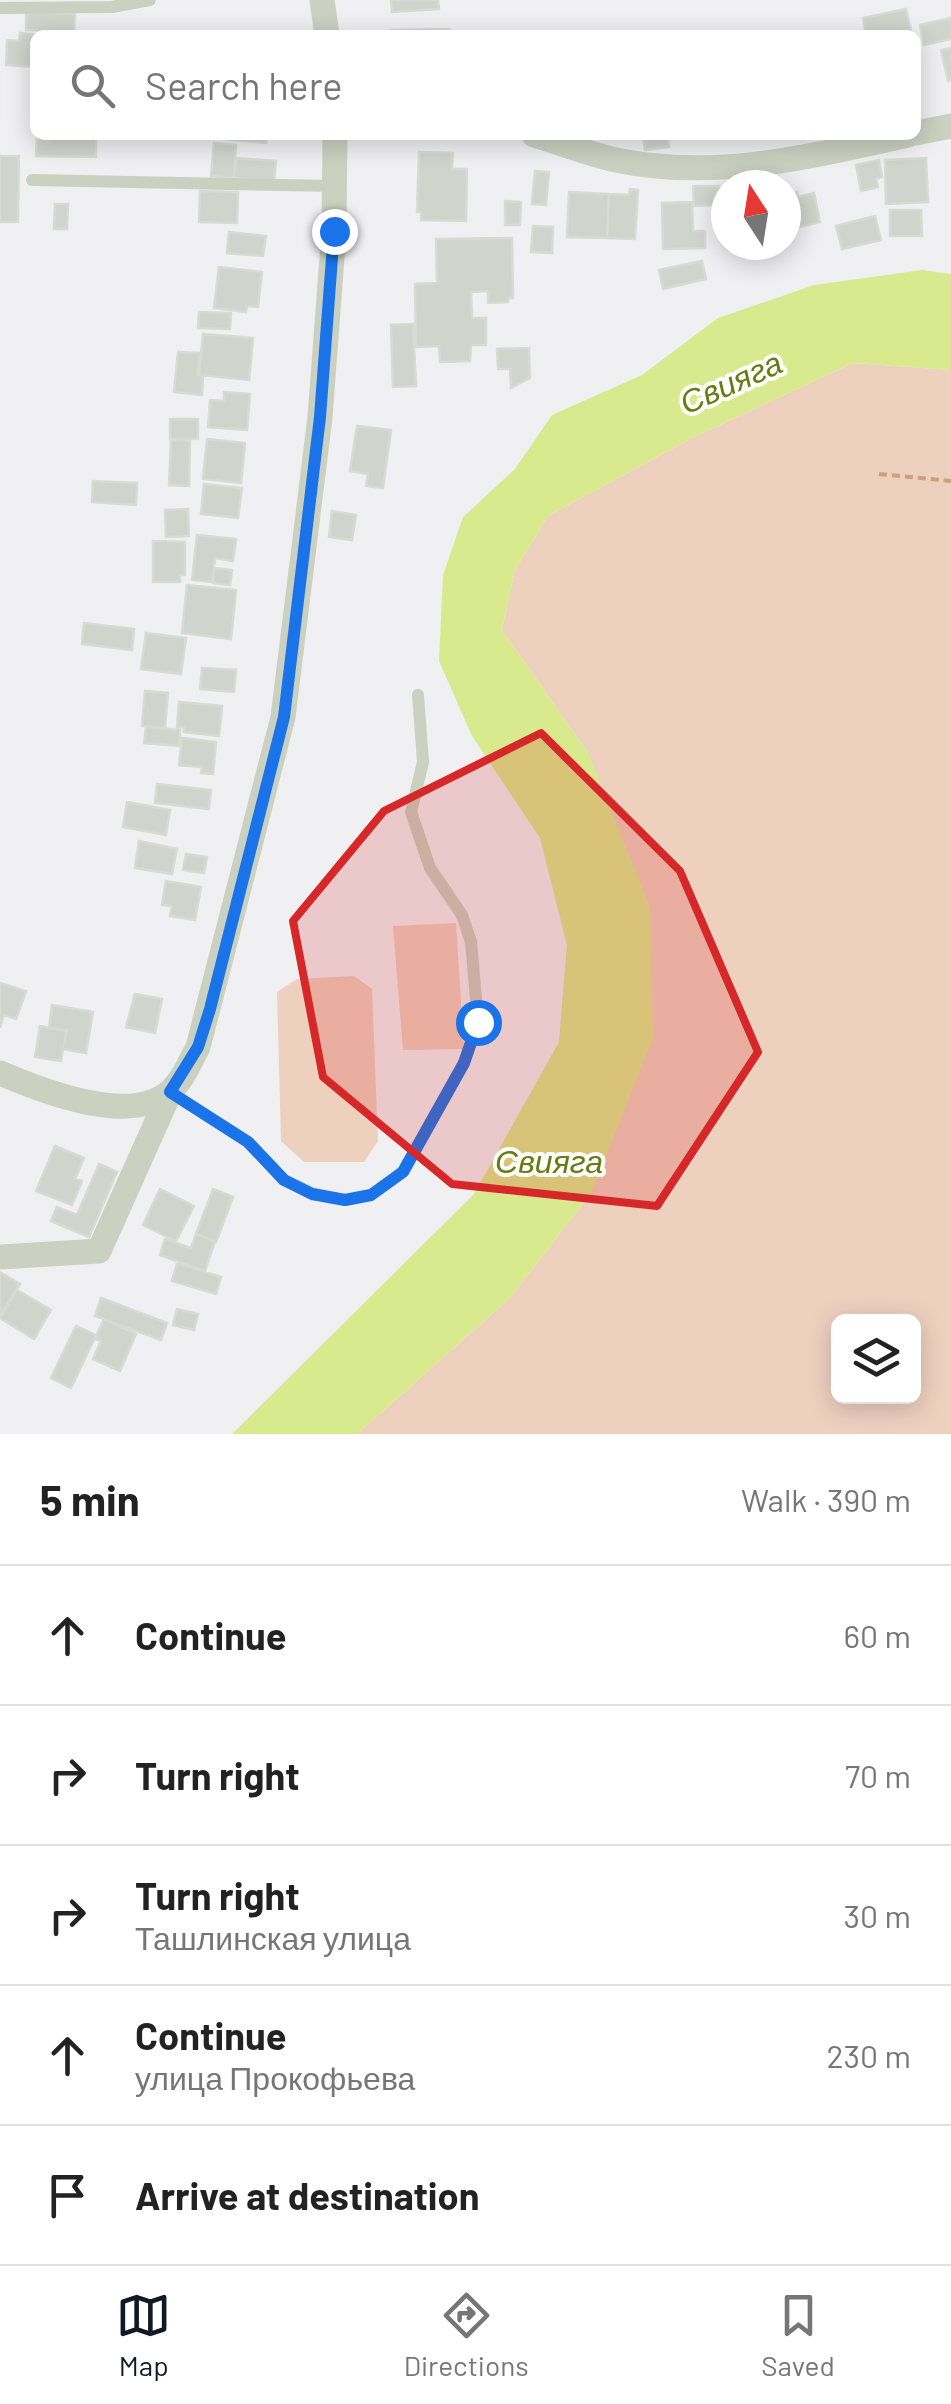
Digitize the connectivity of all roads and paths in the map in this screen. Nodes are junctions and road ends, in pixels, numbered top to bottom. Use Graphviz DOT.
graph roads {
  1 [pos="150,0"];
  2 [pos="322,0"];
  3 [pos="0,8"];
  4 [pos="326,30"];
  5 [pos="951,126"];
  6 [pos="921,132"];
  7 [pos="335,140"];
  8 [pos="551,140"];
  9 [pos="885,140"];
  10 [pos="32,180"];
  11 [pos="334,186"];
  12 [pos="879,474"];
  13 [pos="951,480"];
  14 [pos="418,695"];
  15 [pos="0,1073"];
  16 [pos="170,1092"];
  17 [pos="0,1258"];
  1 -- 3 [label="lane"];
  2 -- 4 [label="street"];
  5 -- 6 [label="street"];
  7 -- 11 [label="street"];
  8 -- 9 [label="street"];
  10 -- 11 [label="lane"];
  11 -- 16 [label="street"];
  12 -- 13 [label="path"];
  14 -- 16 [label="lane"];
  15 -- 16 [label="street"];
  16 -- 17 [label="street"];
}
